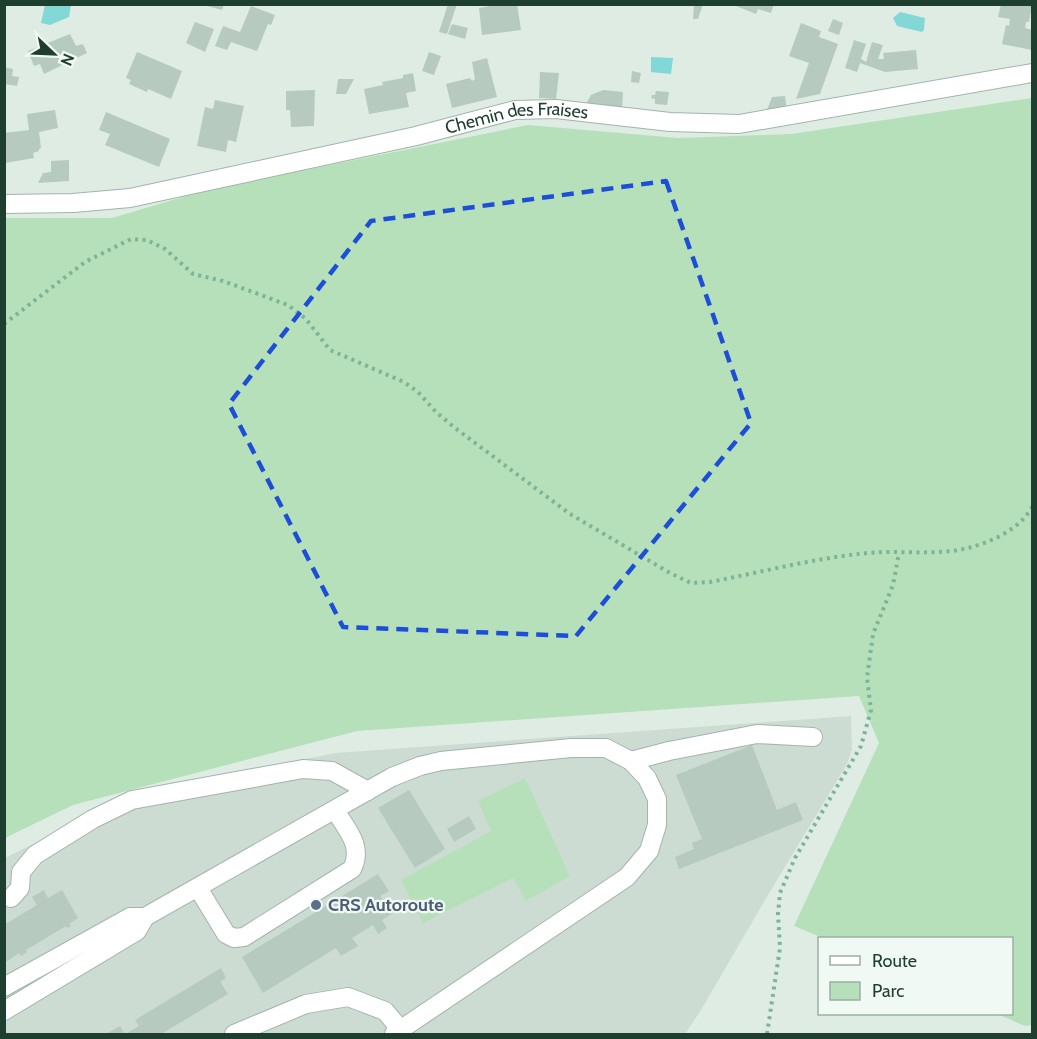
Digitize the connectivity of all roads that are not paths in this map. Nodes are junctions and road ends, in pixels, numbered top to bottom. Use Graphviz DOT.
graph roads {
  1 [pos="1032,73"];
  2 [pos="4,204"];
  3 [pos="813,737"];
  4 [pos="631,761"];
  5 [pos="368,791"];
  6 [pos="335,810"];
  7 [pos="198,888"];
  8 [pos="11,898"];
  9 [pos="145,917"];
  10 [pos="4,987"];
  11 [pos="4,1011"];
  12 [pos="397,1032"];
  13 [pos="234,1035"];
  1 -- 2 [label="street, Chemin des Fraises"];
  3 -- 4 [label="street"];
  4 -- 5 [label="street"];
  4 -- 12 [label="street"];
  5 -- 6 [label="street"];
  5 -- 8 [label="street"];
  6 -- 7 [label="street"];
  6 -- 7 [label="street"];
  7 -- 9 [label="street"];
  9 -- 10 [label="street"];
  9 -- 11 [label="street"];
  12 -- 13 [label="street"];
}
